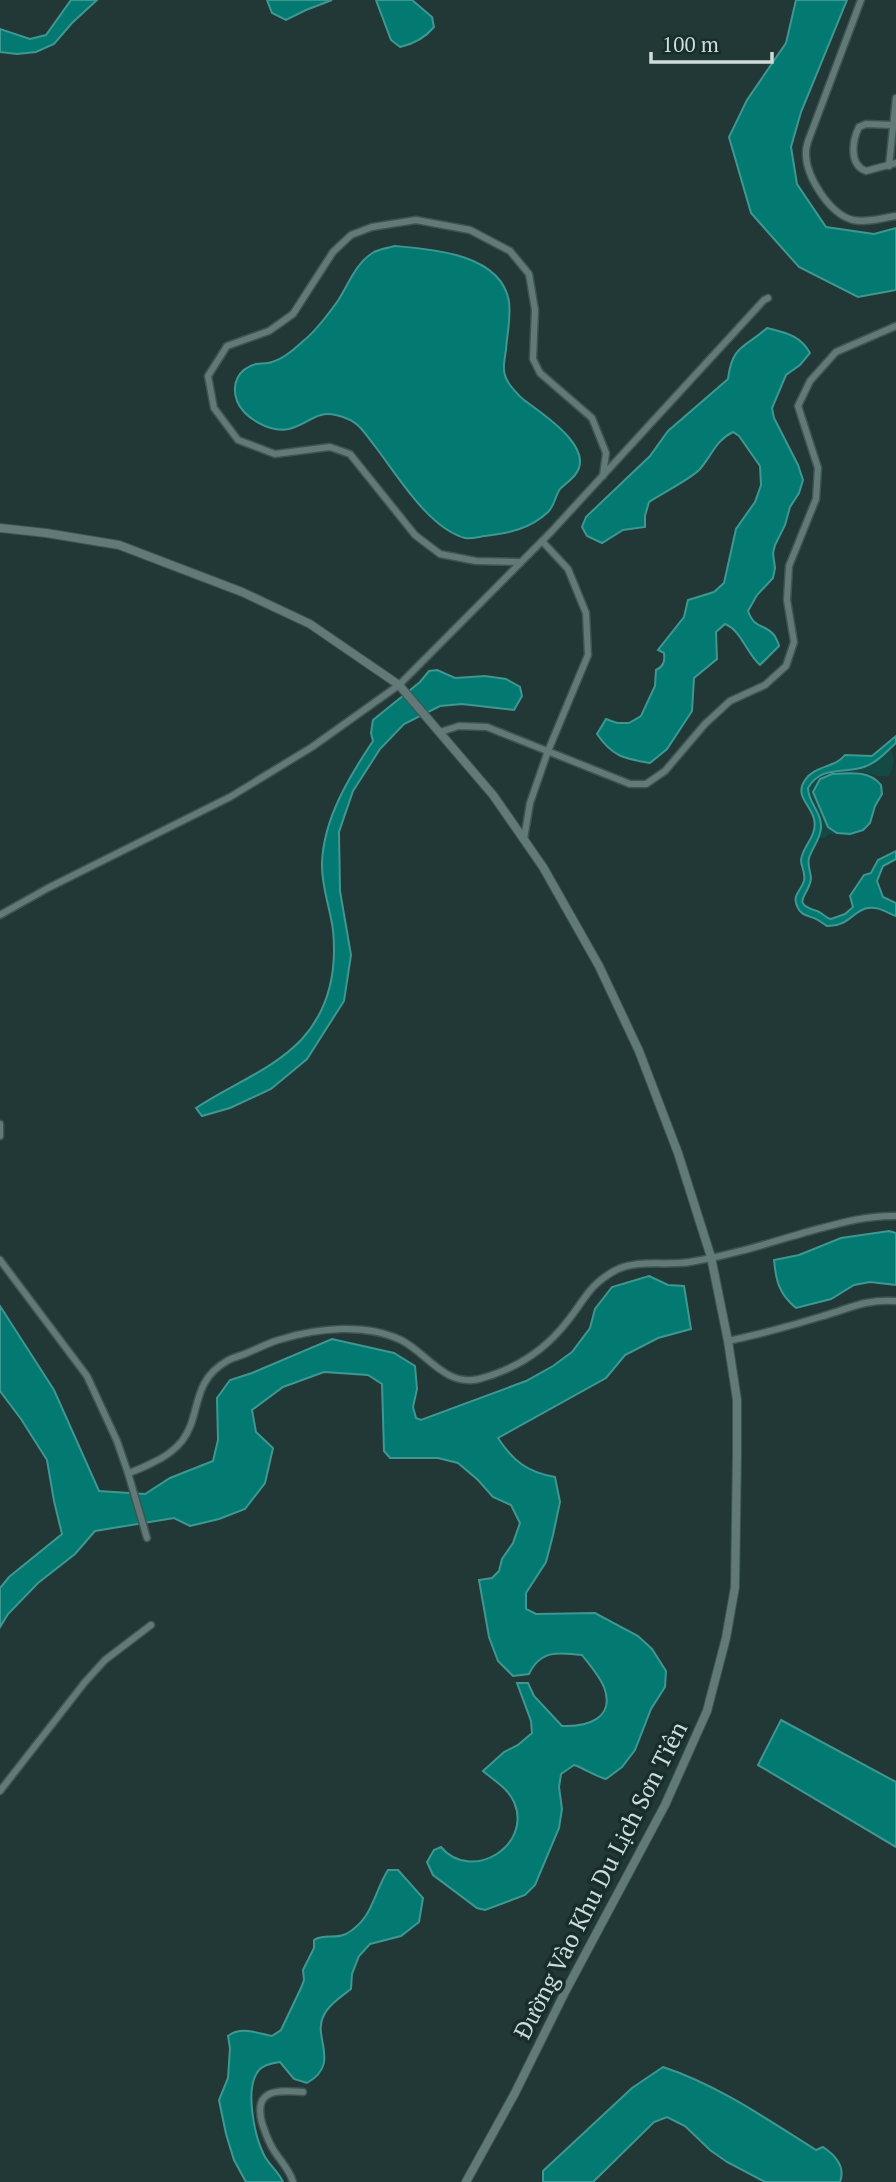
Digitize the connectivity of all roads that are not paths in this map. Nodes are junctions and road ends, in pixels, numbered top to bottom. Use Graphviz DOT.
graph roads {
  1 [pos="861,0"];
  2 [pos="896,98"];
  3 [pos="892,125"];
  4 [pos="892,164"];
  5 [pos="896,216"];
  6 [pos="768,298"];
  7 [pos="896,326"];
  8 [pos="603,476"];
  9 [pos="0,528"];
  10 [pos="542,541"];
  11 [pos="520,562"];
  12 [pos="399,685"];
  13 [pos="440,732"];
  14 [pos="548,751"];
  15 [pos="524,839"];
  16 [pos="0,915"];
  17 [pos="0,1124"];
  18 [pos="0,1136"];
  19 [pos="896,1216"];
  20 [pos="711,1257"];
  21 [pos="0,1260"];
  22 [pos="896,1300"];
  23 [pos="728,1341"];
  24 [pos="128,1473"];
  25 [pos="147,1538"];
  26 [pos="151,1625"];
  27 [pos="0,1791"];
  28 [pos="303,2092"];
  29 [pos="293,2182"];
  30 [pos="466,2182"];
  1 -- 5 [label="street"];
  2 -- 3 [label="street"];
  3 -- 4 [label="street"];
  3 -- 4 [label="street"];
  6 -- 8 [label="street"];
  7 -- 14 [label="street"];
  8 -- 10 [label="street"];
  8 -- 11 [label="street"];
  9 -- 12 [label="street, Đường Vào Khu Du Lịch Sơn Tiên"];
  10 -- 11 [label="street"];
  10 -- 14 [label="street"];
  11 -- 12 [label="street"];
  12 -- 13 [label="street, Đường Vào Khu Du Lịch Sơn Tiên"];
  12 -- 16 [label="street"];
  13 -- 14 [label="street"];
  13 -- 15 [label="street, Đường Vào Khu Du Lịch Sơn Tiên"];
  14 -- 15 [label="street"];
  15 -- 20 [label="street, Đường Vào Khu Du Lịch Sơn Tiên"];
  17 -- 18 [label="street"];
  19 -- 20 [label="street"];
  20 -- 23 [label="street, Đường Vào Khu Du Lịch Sơn Tiên"];
  20 -- 24 [label="street"];
  21 -- 24 [label="street"];
  22 -- 23 [label="street"];
  23 -- 30 [label="street, Đường Vào Khu Du Lịch Sơn Tiên"];
  24 -- 25 [label="street"];
  26 -- 27 [label="street"];
  28 -- 29 [label="street"];
}
